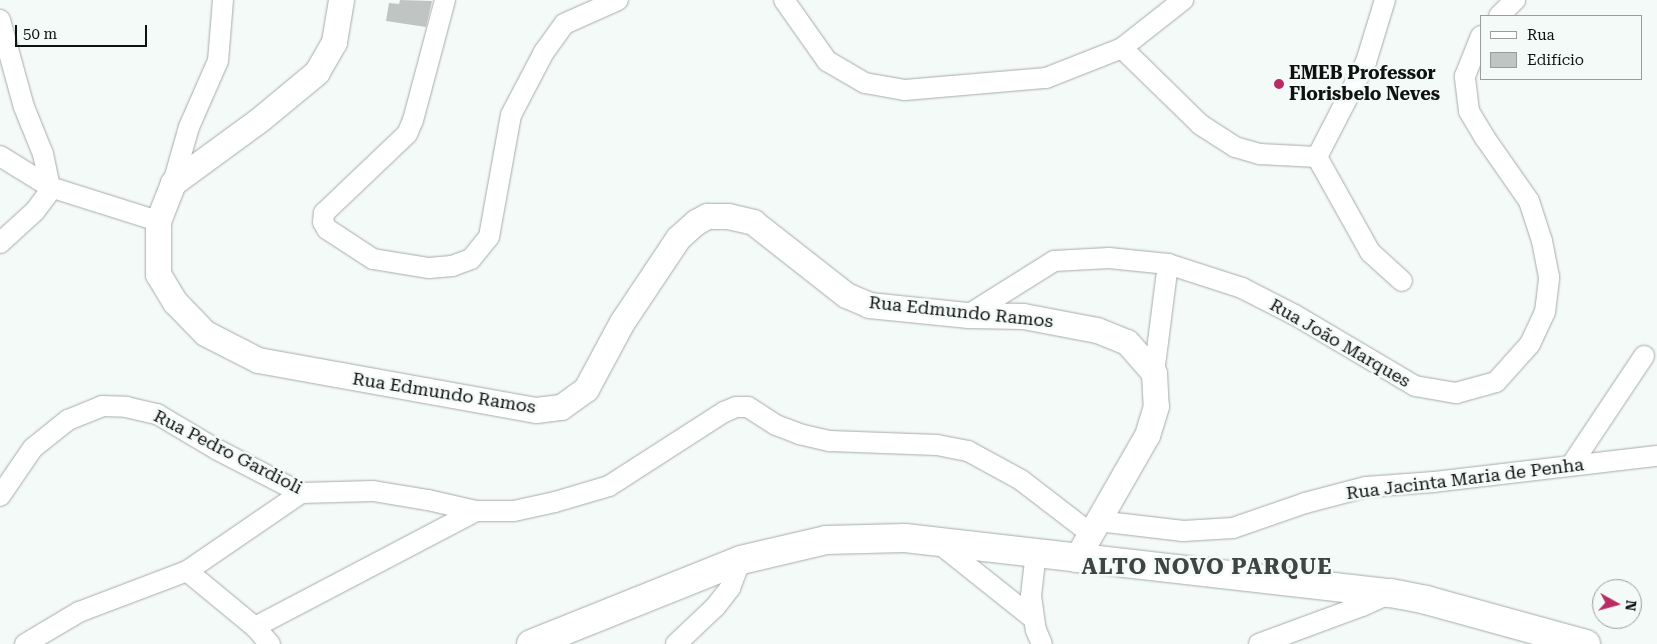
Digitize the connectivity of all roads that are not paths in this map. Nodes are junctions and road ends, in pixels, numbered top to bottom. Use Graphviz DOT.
graph roads {
  1 [pos="223,0"];
  2 [pos="341,0"];
  3 [pos="445,0"];
  4 [pos="618,0"];
  5 [pos="784,0"];
  6 [pos="1385,0"];
  7 [pos="1515,0"];
  8 [pos="1180,2"];
  9 [pos="1500,15"];
  10 [pos="0,20"];
  11 [pos="1480,38"];
  12 [pos="1122,48"];
  13 [pos="0,156"];
  14 [pos="1317,157"];
  15 [pos="173,183"];
  16 [pos="50,187"];
  17 [pos="158,221"];
  18 [pos="0,243"];
  19 [pos="1168,264"];
  20 [pos="1402,281"];
  21 [pos="968,315"];
  22 [pos="1644,356"];
  23 [pos="1154,373"];
  24 [pos="1657,456"];
  25 [pos="1572,464"];
  26 [pos="301,493"];
  27 [pos="0,496"];
  28 [pos="476,511"];
  29 [pos="1095,528"];
  30 [pos="934,540"];
  31 [pos="1036,552"];
  32 [pos="1076,559"];
  33 [pos="741,560"];
  34 [pos="187,570"];
  35 [pos="1391,593"];
  36 [pos="1034,619"];
  37 [pos="256,627"];
  38 [pos="25,644"];
  39 [pos="270,644"];
  40 [pos="530,644"];
  41 [pos="676,644"];
  42 [pos="1042,644"];
  43 [pos="1259,644"];
  44 [pos="1586,644"];
  1 -- 15 [label="street"];
  2 -- 15 [label="street"];
  3 -- 4 [label="street"];
  5 -- 12 [label="street"];
  6 -- 14 [label="street"];
  7 -- 9 [label="street"];
  8 -- 12 [label="street"];
  10 -- 16 [label="street"];
  11 -- 19 [label="street, Rua João Marques"];
  12 -- 14 [label="street"];
  13 -- 16 [label="street"];
  14 -- 20 [label="street"];
  15 -- 17 [label="street, Rua Edmundo Ramos"];
  16 -- 17 [label="street"];
  16 -- 18 [label="street"];
  17 -- 21 [label="street, Rua Edmundo Ramos"];
  19 -- 21 [label="street, Rua João Marques"];
  19 -- 23 [label="street"];
  21 -- 23 [label="street, Rua Edmundo Ramos"];
  22 -- 25 [label="street"];
  23 -- 29 [label="street"];
  24 -- 25 [label="street, Rua Jacinta Maria de Penha"];
  25 -- 29 [label="street, Rua Jacinta Maria de Penha"];
  26 -- 27 [label="street, Rua Pedro Gardioli"];
  26 -- 28 [label="street, Rua Pedro Gardioli"];
  26 -- 34 [label="street"];
  28 -- 29 [label="street, Rua Pedro Gardioli"];
  28 -- 37 [label="street"];
  29 -- 32 [label="street"];
  30 -- 31 [label="main road"];
  30 -- 33 [label="main road"];
  30 -- 36 [label="street"];
  31 -- 32 [label="main road"];
  31 -- 36 [label="street"];
  32 -- 35 [label="main road"];
  33 -- 40 [label="main road"];
  33 -- 41 [label="street"];
  34 -- 37 [label="street"];
  34 -- 38 [label="street"];
  35 -- 43 [label="street"];
  35 -- 44 [label="main road"];
  36 -- 42 [label="street"];
  37 -- 39 [label="street"];
}
